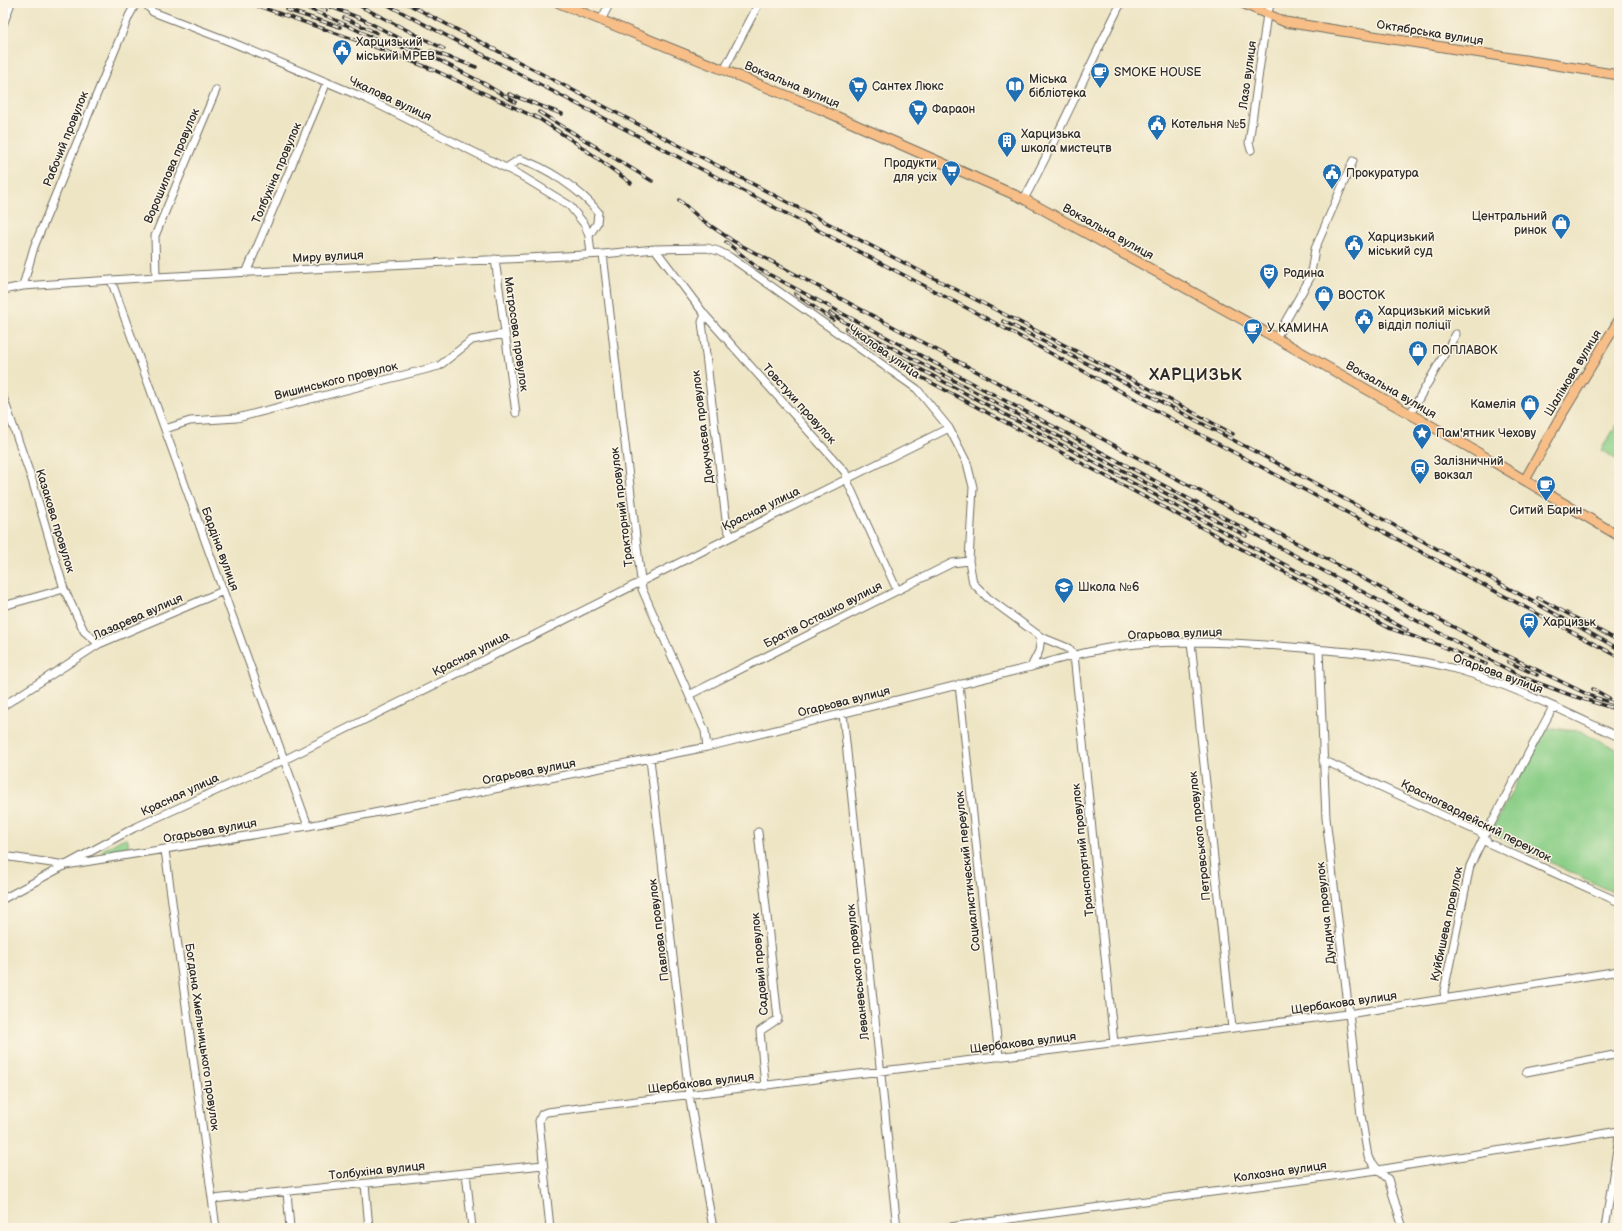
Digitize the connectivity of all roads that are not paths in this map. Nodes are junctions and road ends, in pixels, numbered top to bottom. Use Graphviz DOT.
graph roads {
  1 [pos="12,3"];
  2 [pos="136,3"];
  3 [pos="145,3"];
  4 [pos="559,3"];
  5 [pos="610,3"];
  6 [pos="759,3"];
  7 [pos="1121,3"];
  8 [pos="1242,3"];
  9 [pos="1270,3"];
  10 [pos="571,5"];
  11 [pos="1267,14"];
  12 [pos="601,20"];
  13 [pos="3,24"];
  14 [pos="724,70"];
  15 [pos="1619,75"];
  16 [pos="328,82"];
  17 [pos="216,90"];
  18 [pos="1251,150"];
  19 [pos="1353,161"];
  20 [pos="506,168"];
  21 [pos="1024,199"];
  22 [pos="589,236"];
  23 [pos="655,249"];
  24 [pos="590,254"];
  25 [pos="603,254"];
  26 [pos="495,259"];
  27 [pos="246,273"];
  28 [pos="156,277"];
  29 [pos="111,280"];
  30 [pos="23,286"];
  31 [pos="3,290"];
  32 [pos="705,315"];
  33 [pos="1619,320"];
  34 [pos="506,334"];
  35 [pos="1456,334"];
  36 [pos="1276,338"];
  37 [pos="3,397"];
  38 [pos="516,413"];
  39 [pos="1410,414"];
  40 [pos="948,428"];
  41 [pos="165,429"];
  42 [pos="847,478"];
  43 [pos="1525,480"];
  44 [pos="731,536"];
  45 [pos="1619,536"];
  46 [pos="969,562"];
  47 [pos="641,581"];
  48 [pos="64,589"];
  49 [pos="897,590"];
  50 [pos="223,591"];
  51 [pos="3,606"];
  52 [pos="1041,637"];
  53 [pos="1190,642"];
  54 [pos="99,644"];
  55 [pos="1319,650"];
  56 [pos="1074,654"];
  57 [pos="1031,667"];
  58 [pos="960,684"];
  59 [pos="689,695"];
  60 [pos="3,706"];
  61 [pos="1553,707"];
  62 [pos="842,714"];
  63 [pos="1619,737"];
  64 [pos="707,747"];
  65 [pos="650,759"];
  66 [pos="284,760"];
  67 [pos="1324,760"];
  68 [pos="308,826"];
  69 [pos="758,832"];
  70 [pos="1484,837"];
  71 [pos="165,850"];
  72 [pos="3,856"];
  73 [pos="66,865"];
  74 [pos="3,899"];
  75 [pos="1619,902"];
  76 [pos="1619,971"];
  77 [pos="1445,999"];
  78 [pos="1348,1014"];
  79 [pos="1232,1028"];
  80 [pos="1114,1043"];
  81 [pos="1619,1054"];
  82 [pos="998,1057"];
  83 [pos="880,1072"];
  84 [pos="1526,1072"];
  85 [pos="765,1086"];
  86 [pos="689,1097"];
  87 [pos="1619,1131"];
  88 [pos="1619,1136"];
  89 [pos="543,1165"];
  90 [pos="1378,1170"];
  91 [pos="466,1173"];
  92 [pos="365,1184"];
  93 [pos="287,1192"];
  94 [pos="213,1199"];
  95 [pos="216,1228"];
  96 [pos="290,1228"];
  97 [pos="369,1228"];
  98 [pos="472,1228"];
  99 [pos="550,1228"];
  100 [pos="713,1228"];
  101 [pos="897,1228"];
  102 [pos="942,1228"];
  103 [pos="1403,1228"];
  104 [pos="1605,1228"];
  1 -- 13 [label="street"];
  2 -- 30 [label="street, Рабочий провулок"];
  3 -- 16 [label="street, Чкалова вулиця"];
  4 -- 10 [label="main road, Вокзальна вулиця"];
  5 -- 12 [label="street"];
  6 -- 14 [label="street"];
  7 -- 21 [label="street"];
  8 -- 11 [label="main road, Октябрська вулиця"];
  9 -- 11 [label="street, Лазо вулиця"];
  10 -- 12 [label="main road, Вокзальна вулиця"];
  11 -- 15 [label="main road, Октябрська вулиця"];
  11 -- 18 [label="street, Лазо вулиця"];
  12 -- 14 [label="main road, Вокзальна вулиця"];
  14 -- 21 [label="main road, Вокзальна вулиця"];
  16 -- 20 [label="street, Чкалова вулиця"];
  16 -- 27 [label="street, Толбухіна провулок"];
  17 -- 28 [label="street, Ворошилова провулок"];
  19 -- 36 [label="street"];
  20 -- 22 [label="street, Чкалова вулиця"];
  20 -- 22 [label="street"];
  21 -- 36 [label="main road, Вокзальна вулиця"];
  22 -- 24 [label="street, Чкалова вулиця"];
  23 -- 25 [label="street, Миру вулиця"];
  23 -- 32 [label="street, Товстухи провулок"];
  23 -- 40 [label="street, Чкалова улица"];
  24 -- 25 [label="street, Миру вулиця"];
  24 -- 26 [label="street, Миру вулиця"];
  25 -- 47 [label="street, Тракторний провулок"];
  26 -- 27 [label="street, Миру вулиця"];
  26 -- 34 [label="street, Матросова провулок"];
  27 -- 28 [label="street, Миру вулиця"];
  28 -- 29 [label="street, Миру вулиця"];
  29 -- 30 [label="street, Миру вулиця"];
  29 -- 41 [label="street, Бардіна вулиця"];
  30 -- 31 [label="street, Миру вулиця"];
  32 -- 42 [label="street, Товстухи провулок"];
  32 -- 44 [label="street, Докучаєва провулок"];
  33 -- 43 [label="main road, Шалімова вулиця"];
  34 -- 38 [label="street, Матросова провулок"];
  34 -- 41 [label="street, Вишинського провулок"];
  35 -- 39 [label="street"];
  36 -- 39 [label="main road, Вокзальна вулиця"];
  37 -- 48 [label="street, Казакова провулок"];
  39 -- 43 [label="main road, Вокзальна вулиця"];
  40 -- 42 [label="street, Красная улица"];
  40 -- 46 [label="street, Чкалова улица"];
  41 -- 50 [label="street, Бардіна вулиця"];
  42 -- 44 [label="street, Красная улица"];
  42 -- 49 [label="street, Товстухи провулок"];
  43 -- 45 [label="main road, Вокзальна вулиця"];
  44 -- 47 [label="street, Красная улица"];
  46 -- 49 [label="street, Братів Осташко вулиця"];
  46 -- 52 [label="street, Чкалова улица"];
  47 -- 59 [label="street, Тракторний провулок"];
  47 -- 66 [label="street, Красная улица"];
  48 -- 51 [label="street"];
  48 -- 54 [label="street, Казакова провулок"];
  49 -- 59 [label="street, Братів Осташко вулиця"];
  50 -- 54 [label="street, Лазарева вулиця"];
  50 -- 66 [label="street, Бардіна вулиця"];
  52 -- 56 [label="street, Чкалова улица"];
  52 -- 57 [label="street"];
  53 -- 55 [label="street, Огарьова вулиця"];
  53 -- 56 [label="street, Огарьова вулиця"];
  53 -- 79 [label="street, Петровського провулок"];
  54 -- 60 [label="street, Лазарева вулиця"];
  55 -- 61 [label="street, Огарьова вулиця"];
  55 -- 67 [label="street, Дундича провулок"];
  56 -- 57 [label="street, Огарьова вулиця"];
  56 -- 80 [label="street, Транспортний провулок"];
  57 -- 58 [label="street, Огарьова вулиця"];
  58 -- 62 [label="street, Огарьова вулиця"];
  58 -- 82 [label="street, Социалистический переулок"];
  59 -- 64 [label="street, Тракторний провулок"];
  61 -- 63 [label="street, Огарьова вулиця"];
  61 -- 70 [label="street, Куйбишева провулок"];
  62 -- 64 [label="street, Огарьова вулиця"];
  62 -- 83 [label="street, Леваневського провулок"];
  64 -- 65 [label="street, Огарьова вулиця"];
  65 -- 68 [label="street, Огарьова вулиця"];
  65 -- 86 [label="street, Павлова провулок"];
  66 -- 68 [label="street, Бардіна вулиця"];
  66 -- 73 [label="street, Красная улица"];
  67 -- 70 [label="street, Красногвардейский переулок"];
  67 -- 78 [label="street, Дундича провулок"];
  68 -- 71 [label="street, Огарьова вулиця"];
  69 -- 85 [label="street, Садовий провулок"];
  70 -- 75 [label="street, Красногвардейский переулок"];
  70 -- 77 [label="street, Куйбишева провулок"];
  71 -- 73 [label="street, Огарьова вулиця"];
  71 -- 94 [label="street, Богдана Хмельницького провулок"];
  72 -- 73 [label="street"];
  73 -- 74 [label="street, Красная улица"];
  76 -- 77 [label="street, Щербакова вулиця"];
  77 -- 78 [label="street, Щербакова вулиця"];
  78 -- 79 [label="street, Щербакова вулиця"];
  78 -- 90 [label="street, Дундича провулок"];
  79 -- 80 [label="street, Щербакова вулиця"];
  80 -- 82 [label="street, Щербакова вулиця"];
  81 -- 84 [label="street"];
  82 -- 83 [label="street, Щербакова вулиця"];
  83 -- 85 [label="street, Щербакова вулиця"];
  83 -- 101 [label="street, Леваневського провулок"];
  85 -- 86 [label="street, Щербакова вулиця"];
  86 -- 89 [label="street, Щербакова вулиця"];
  86 -- 100 [label="street, Павлова провулок"];
  87 -- 90 [label="street, Колхозна вулиця"];
  88 -- 104 [label="street"];
  89 -- 91 [label="street, Толбухіна вулиця"];
  89 -- 99 [label="street, Щербакова вулиця"];
  90 -- 102 [label="street, Колхозна вулиця"];
  90 -- 103 [label="street, Дундича провулок"];
  91 -- 92 [label="street, Толбухіна вулиця"];
  91 -- 98 [label="street"];
  92 -- 93 [label="street, Толбухіна вулиця"];
  92 -- 97 [label="street"];
  93 -- 94 [label="street, Толбухіна вулиця"];
  93 -- 96 [label="street"];
  94 -- 95 [label="street, Богдана Хмельницького провулок"];
}
